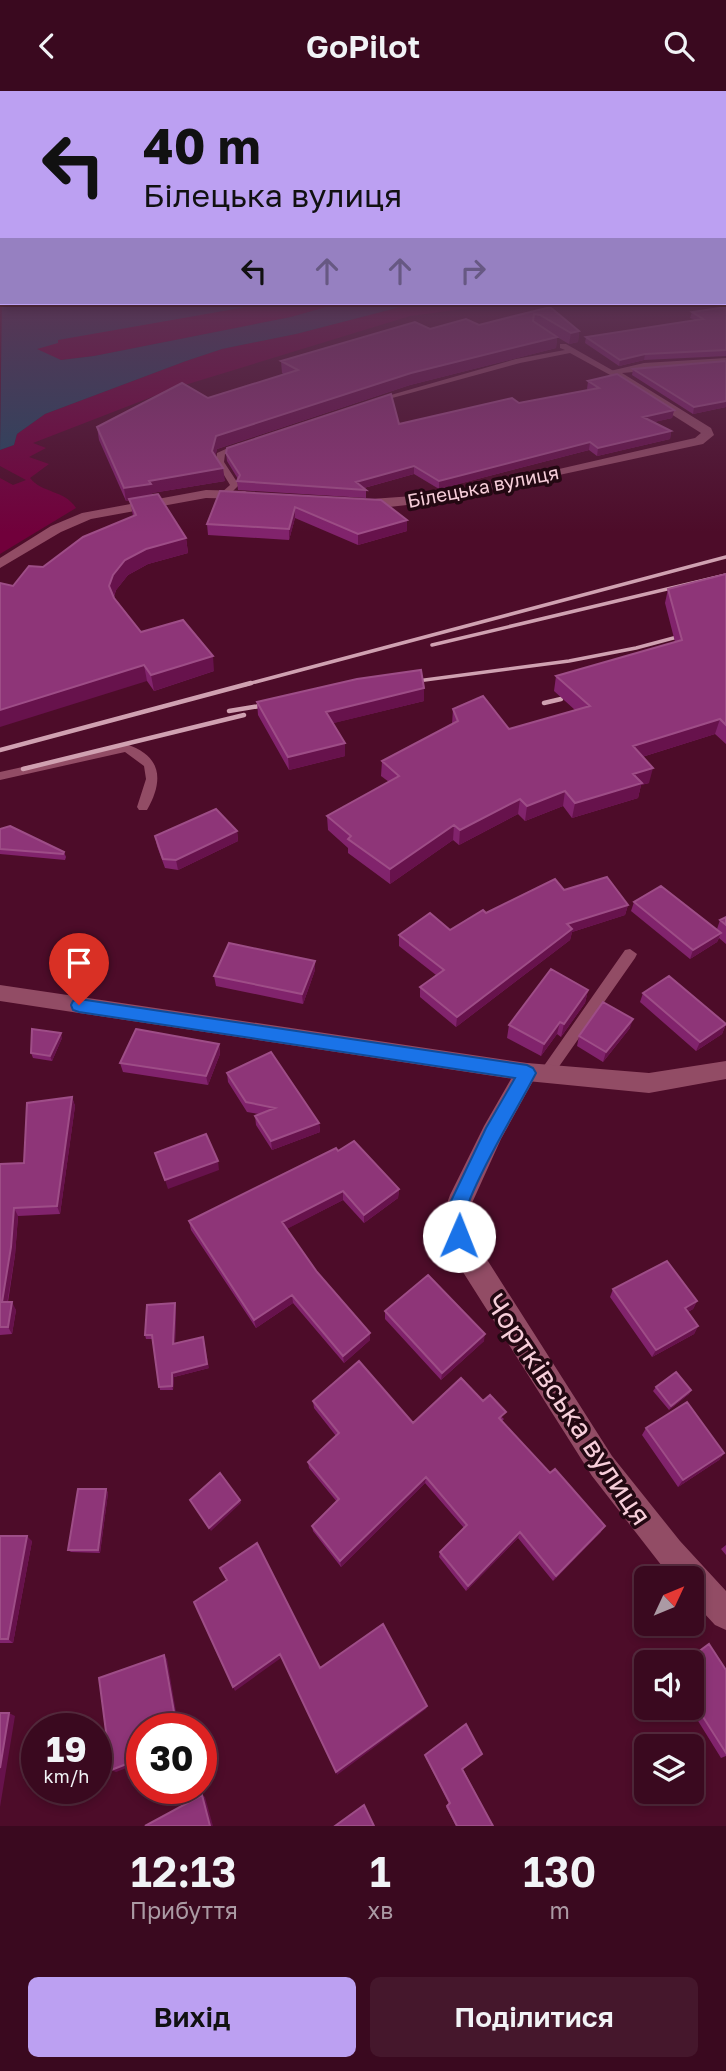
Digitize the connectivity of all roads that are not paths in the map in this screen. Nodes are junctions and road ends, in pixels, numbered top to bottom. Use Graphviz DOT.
graph roads {
  1 [pos="489,370"];
  2 [pos="607,370"];
  3 [pos="622,370"];
  4 [pos="615,374"];
  5 [pos="363,404"];
  6 [pos="251,441"];
  7 [pos="224,495"];
  8 [pos="258,496"];
  9 [pos="346,502"];
  10 [pos="0,564"];
  11 [pos="0,776"];
  12 [pos="143,807"];
  13 [pos="631,954"];
  14 [pos="0,993"];
  15 [pos="726,1070"];
  16 [pos="536,1073"];
  17 [pos="726,1614"];
  1 -- 5 [label="lane"];
  2 -- 4 [label="lane"];
  3 -- 4 [label="street"];
  4 -- 9 [label="street, Білецька вулиця"];
  6 -- 7 [label="lane"];
  7 -- 8 [label="street"];
  7 -- 10 [label="street"];
  11 -- 12 [label="lane"];
  13 -- 16 [label="lane"];
  14 -- 16 [label="street"];
  15 -- 16 [label="street"];
  16 -- 17 [label="street, Чортківська вулиця"];
}
